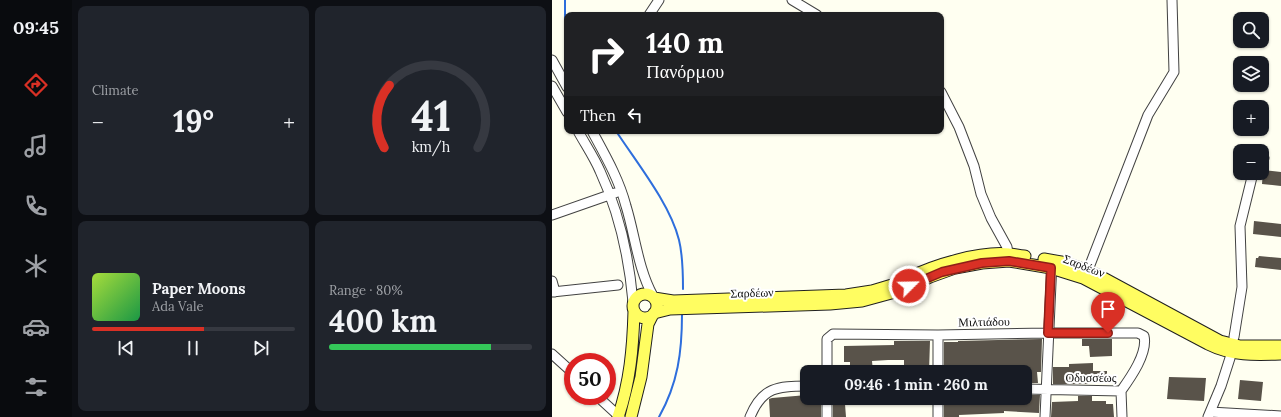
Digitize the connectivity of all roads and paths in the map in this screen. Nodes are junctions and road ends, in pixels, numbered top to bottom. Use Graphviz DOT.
graph roads {
  1 [pos="659,0"];
  2 [pos="792,0"];
  3 [pos="1172,0"];
  4 [pos="651,12"];
  5 [pos="812,12"];
  6 [pos="552,60"];
  7 [pos="564,82"];
  8 [pos="552,86"];
  9 [pos="944,98"];
  10 [pos="564,107"];
  11 [pos="580,134"];
  12 [pos="594,134"];
  13 [pos="1251,180"];
  14 [pos="622,191"];
  15 [pos="610,195"];
  16 [pos="552,215"];
  17 [pos="1009,257"];
  18 [pos="1051,264"];
  19 [pos="1088,270"];
  20 [pos="552,281"];
  21 [pos="618,285"];
  22 [pos="554,292"];
  23 [pos="653,297"];
  24 [pos="633,306"];
  25 [pos="653,315"];
  26 [pos="1048,333"];
  27 [pos="938,335"];
  28 [pos="1144,336"];
  29 [pos="1234,337"];
  30 [pos="1281,346"];
  31 [pos="552,354"];
  32 [pos="1281,354"];
  33 [pos="1230,358"];
  34 [pos="564,365"];
  35 [pos="827,365"];
  36 [pos="938,365"];
  37 [pos="800,386"];
  38 [pos="1032,389"];
  39 [pos="1046,389"];
  40 [pos="1121,391"];
  41 [pos="606,405"];
  42 [pos="827,405"];
  43 [pos="938,405"];
  44 [pos="1209,415"];
  45 [pos="1236,416"];
  46 [pos="1281,416"];
  47 [pos="619,417"];
  48 [pos="631,417"];
  49 [pos="750,417"];
  50 [pos="827,417"];
  51 [pos="938,417"];
  52 [pos="1045,417"];
  53 [pos="1122,417"];
  1 -- 4 [label="street"];
  2 -- 5 [label="street"];
  3 -- 19 [label="street"];
  6 -- 7 [label="street"];
  8 -- 10 [label="street"];
  9 -- 17 [label="street"];
  11 -- 15 [label="street"];
  12 -- 14 [label="street"];
  13 -- 29 [label="street"];
  14 -- 15 [label="street"];
  14 -- 23 [label="street"];
  15 -- 16 [label="street"];
  15 -- 24 [label="street"];
  17 -- 18 [label="main road, Σαρδέων"];
  17 -- 23 [label="main road, Σαρδέων"];
  17 -- 25 [label="main road, Σαρδέων"];
  18 -- 19 [label="main road, Σαρδέων"];
  18 -- 26 [label="street"];
  18 -- 32 [label="main road, Σαρδέων"];
  19 -- 30 [label="main road, Σαρδέων"];
  20 -- 22 [label="street"];
  21 -- 22 [label="street"];
  23 -- 24 [label="main road"];
  23 -- 25 [label="main road"];
  24 -- 25 [label="main road"];
  24 -- 47 [label="main road"];
  25 -- 48 [label="main road"];
  26 -- 27 [label="street, Μιλτιάδου"];
  26 -- 28 [label="street, Μιλτιάδου"];
  26 -- 39 [label="street"];
  27 -- 35 [label="street, Μιλτιάδου"];
  27 -- 36 [label="street"];
  28 -- 40 [label="street, Οδυσσέως"];
  31 -- 34 [label="street"];
  33 -- 44 [label="street"];
  37 -- 49 [label="street"];
  38 -- 39 [label="street, Οδυσσέως"];
  39 -- 40 [label="street, Οδυσσέως"];
  39 -- 52 [label="street"];
  40 -- 53 [label="street"];
  41 -- 47 [label="street"];
  42 -- 50 [label="street"];
  43 -- 51 [label="street"];
  44 -- 45 [label="street"];
  45 -- 46 [label="street"];
}
